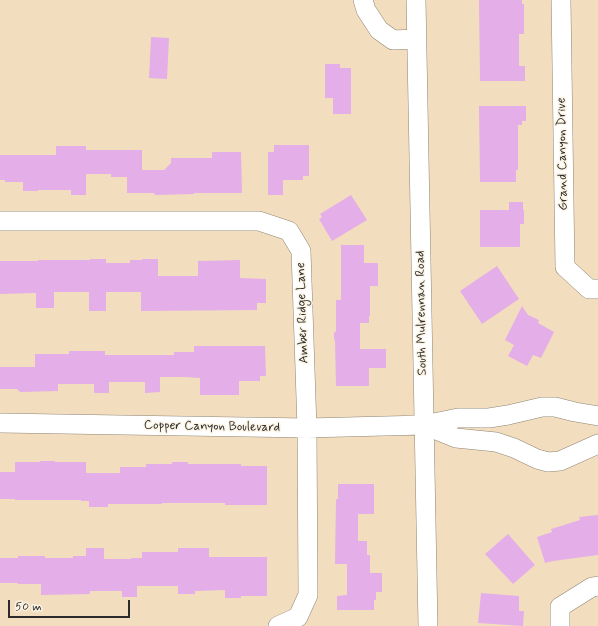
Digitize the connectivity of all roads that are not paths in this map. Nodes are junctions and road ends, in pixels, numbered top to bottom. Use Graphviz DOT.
graph roads {
  1 [pos="363,0"];
  2 [pos="416,0"];
  3 [pos="561,0"];
  4 [pos="416,39"];
  5 [pos="0,221"];
  6 [pos="598,289"];
  7 [pos="598,416"];
  8 [pos="0,423"];
  9 [pos="424,425"];
  10 [pos="307,428"];
  11 [pos="598,444"];
  12 [pos="598,586"];
  13 [pos="278,626"];
  14 [pos="428,626"];
  15 [pos="560,626"];
  1 -- 4 [label="street"];
  2 -- 4 [label="street, South Mulrennan Road"];
  3 -- 6 [label="street, Grand Canyon Drive"];
  4 -- 9 [label="street, South Mulrennan Road"];
  5 -- 10 [label="street, Amber Ridge Lane"];
  7 -- 9 [label="street, Copper Canyon Boulevard"];
  8 -- 10 [label="street, Copper Canyon Boulevard"];
  9 -- 10 [label="street, Copper Canyon Boulevard"];
  9 -- 11 [label="street, Copper Canyon Boulevard"];
  9 -- 14 [label="street, South Mulrennan Road"];
  10 -- 13 [label="street, Amber Ridge Lane"];
  12 -- 15 [label="street"];
}
